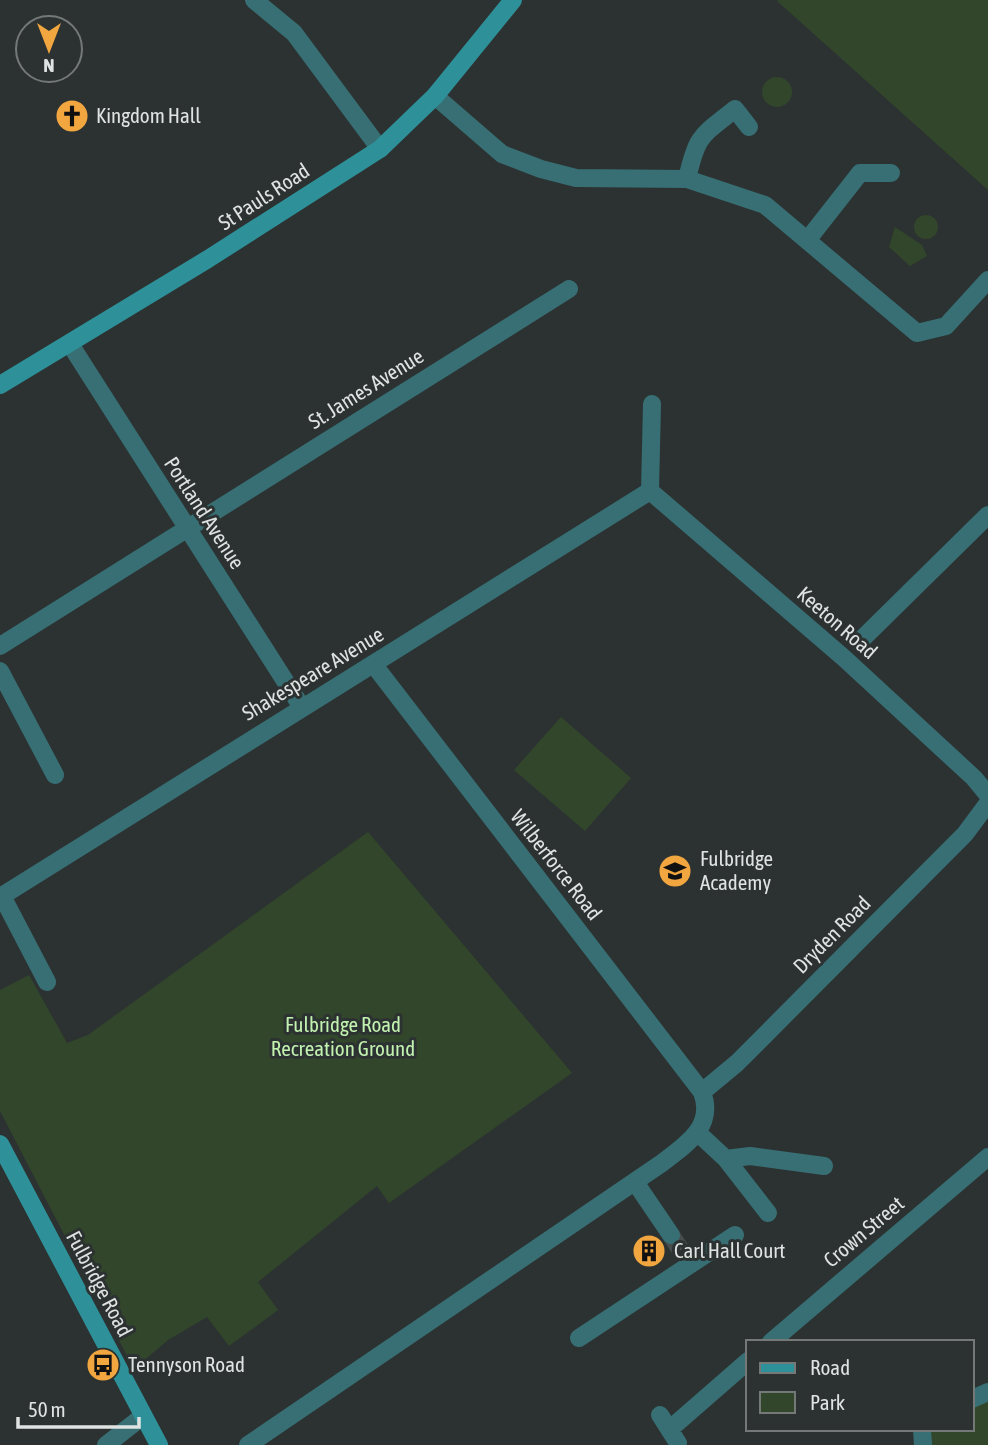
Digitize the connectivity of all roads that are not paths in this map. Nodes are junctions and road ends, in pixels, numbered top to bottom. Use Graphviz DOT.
graph roads {
  1 [pos="254,0"];
  2 [pos="513,0"];
  3 [pos="435,96"];
  4 [pos="749,127"];
  5 [pos="380,149"];
  6 [pos="891,173"];
  7 [pos="687,179"];
  8 [pos="809,239"];
  9 [pos="988,280"];
  10 [pos="569,289"];
  11 [pos="70,344"];
  12 [pos="0,384"];
  13 [pos="652,404"];
  14 [pos="650,491"];
  15 [pos="986,520"];
  16 [pos="187,529"];
  17 [pos="859,642"];
  18 [pos="0,646"];
  19 [pos="374,665"];
  20 [pos="0,671"];
  21 [pos="301,706"];
  22 [pos="55,775"];
  23 [pos="988,795"];
  24 [pos="988,803"];
  25 [pos="1,896"];
  26 [pos="47,982"];
  27 [pos="702,1091"];
  28 [pos="698,1133"];
  29 [pos="0,1144"];
  30 [pos="988,1157"];
  31 [pos="726,1159"];
  32 [pos="824,1166"];
  33 [pos="635,1182"];
  34 [pos="768,1213"];
  35 [pos="671,1235"];
  36 [pos="735,1235"];
  37 [pos="579,1338"];
  38 [pos="773,1340"];
  39 [pos="746,1363"];
  40 [pos="143,1416"];
  41 [pos="670,1429"];
  42 [pos="106,1445"];
  43 [pos="159,1445"];
  44 [pos="248,1445"];
  1 -- 5 [label="street"];
  2 -- 3 [label="street, St Pauls Road"];
  3 -- 5 [label="street, St Pauls Road"];
  3 -- 7 [label="street"];
  4 -- 7 [label="street"];
  5 -- 11 [label="street, St Pauls Road"];
  6 -- 8 [label="street"];
  7 -- 8 [label="street"];
  8 -- 9 [label="street"];
  10 -- 16 [label="street, St. James Avenue"];
  11 -- 12 [label="street, St Pauls Road"];
  11 -- 16 [label="street, Portland Avenue"];
  13 -- 14 [label="street"];
  14 -- 19 [label="street, Shakespeare Avenue"];
  14 -- 23 [label="street, Keeton Road"];
  15 -- 17 [label="street"];
  16 -- 18 [label="street, St. James Avenue"];
  16 -- 21 [label="street, Portland Avenue"];
  19 -- 21 [label="street, Shakespeare Avenue"];
  19 -- 27 [label="street, Wilberforce Road"];
  20 -- 22 [label="street"];
  21 -- 25 [label="street, Shakespeare Avenue"];
  24 -- 27 [label="street, Dryden Road"];
  25 -- 26 [label="street"];
  27 -- 28 [label="street"];
  28 -- 31 [label="street"];
  28 -- 33 [label="street"];
  29 -- 40 [label="street, Fulbridge Road"];
  30 -- 38 [label="street, Crown Street"];
  31 -- 32 [label="street"];
  31 -- 34 [label="street"];
  33 -- 35 [label="street"];
  33 -- 44 [label="street"];
  36 -- 37 [label="street"];
  39 -- 41 [label="street"];
  40 -- 42 [label="street"];
  40 -- 43 [label="street, Fulbridge Road"];
}
